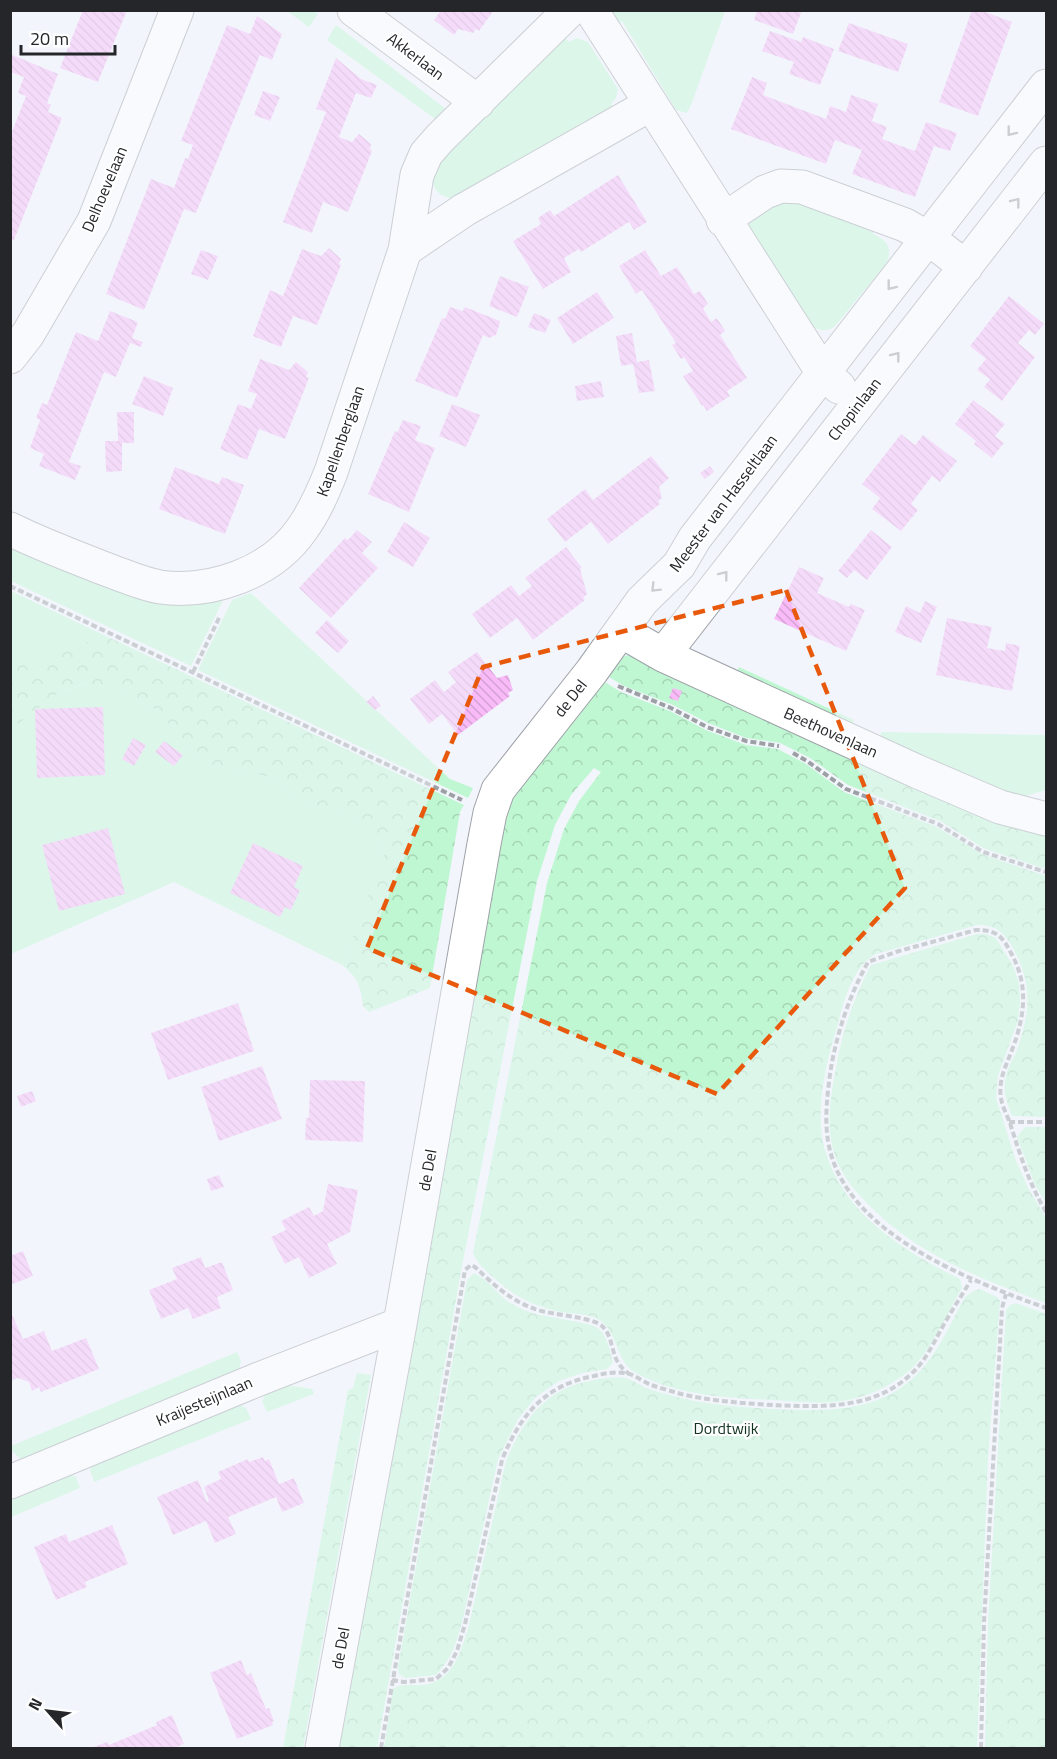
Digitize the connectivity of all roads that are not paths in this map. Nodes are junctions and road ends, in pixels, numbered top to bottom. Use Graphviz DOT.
graph roads {
  1 [pos="177,10"];
  2 [pos="354,10"];
  3 [pos="570,10"];
  4 [pos="591,10"];
  5 [pos="1047,86"];
  6 [pos="478,102"];
  7 [pos="651,104"];
  8 [pos="1047,163"];
  9 [pos="723,220"];
  10 [pos="928,238"];
  11 [pos="405,250"];
  12 [pos="966,267"];
  13 [pos="10,357"];
  14 [pos="823,373"];
  15 [pos="858,403"];
  16 [pos="10,529"];
  17 [pos="621,631"];
  18 [pos="663,656"];
  19 [pos="1047,819"];
  20 [pos="400,1324"];
  21 [pos="10,1482"];
  22 [pos="322,1749"];
  1 -- 13 [label="street, Delhoevelaan"];
  2 -- 6 [label="street, Akkerlaan"];
  3 -- 6 [label="street, Kapellenberglaan"];
  4 -- 7 [label="street"];
  5 -- 10 [label="street, Meester van Hasseltlaan, one-way"];
  6 -- 11 [label="street, Kapellenberglaan"];
  7 -- 9 [label="street"];
  7 -- 11 [label="street"];
  12 -- 8 [label="street, Chopinlaan, one-way"];
  9 -- 10 [label="street"];
  9 -- 14 [label="street"];
  10 -- 12 [label="street"];
  10 -- 14 [label="street, Meester van Hasseltlaan, one-way"];
  11 -- 16 [label="street, Kapellenberglaan"];
  15 -- 12 [label="street, Chopinlaan, one-way"];
  14 -- 15 [label="street"];
  14 -- 17 [label="street, Meester van Hasseltlaan, one-way"];
  18 -- 15 [label="street, Chopinlaan, one-way"];
  17 -- 18 [label="street, Beethovenlaan"];
  17 -- 20 [label="street, de Del"];
  18 -- 19 [label="street, Beethovenlaan"];
  20 -- 21 [label="street, Kraijesteijnlaan"];
  20 -- 22 [label="street, de Del"];
}
